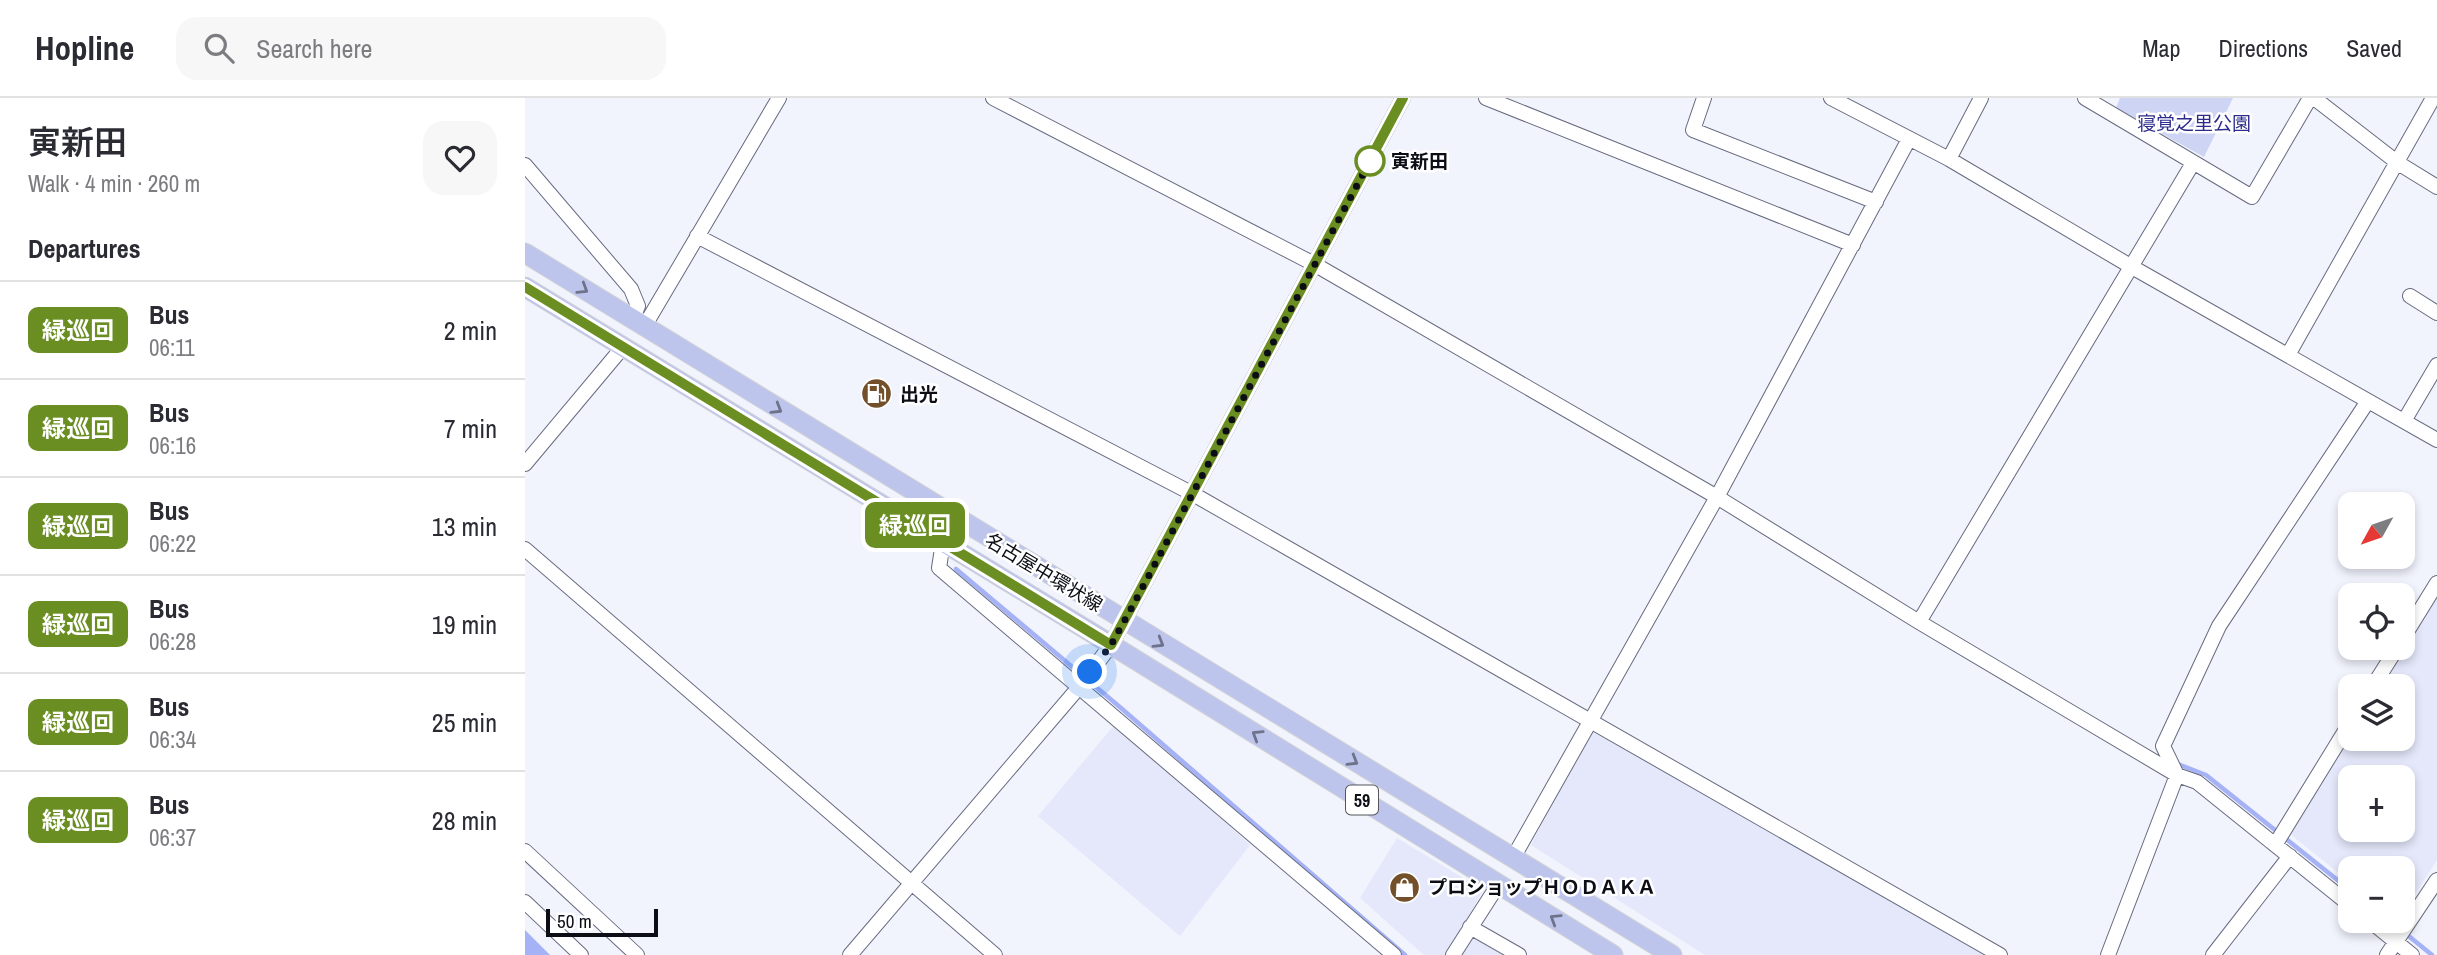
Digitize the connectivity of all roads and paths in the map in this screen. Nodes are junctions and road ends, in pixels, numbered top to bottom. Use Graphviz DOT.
graph roads {
  1 [pos="779,98"];
  2 [pos="993,98"];
  3 [pos="1403,98"];
  4 [pos="1486,98"];
  5 [pos="1704,98"];
  6 [pos="1831,98"];
  7 [pos="1981,98"];
  8 [pos="2085,98"];
  9 [pos="2312,98"];
  10 [pos="2433,98"];
  11 [pos="1909,139"];
  12 [pos="1949,159"];
  13 [pos="2193,163"];
  14 [pos="2397,163"];
  15 [pos="525,165"];
  16 [pos="2437,187"];
  17 [pos="1877,202"];
  18 [pos="697,236"];
  19 [pos="1853,245"];
  20 [pos="525,253"];
  21 [pos="1314,264"];
  22 [pos="2132,267"];
  23 [pos="525,287"];
  24 [pos="2410,296"];
  25 [pos="2437,313"];
  26 [pos="638,324"];
  27 [pos="623,346"];
  28 [pos="2288,355"];
  29 [pos="2437,365"];
  30 [pos="2368,401"];
  31 [pos="2404,421"];
  32 [pos="2437,440"];
  33 [pos="525,464"];
  34 [pos="1193,494"];
  35 [pos="1717,498"];
  36 [pos="943,542"];
  37 [pos="525,549"];
  38 [pos="2437,583"];
  39 [pos="2415,619"];
  40 [pos="1124,622"];
  41 [pos="1919,622"];
  42 [pos="1111,645"];
  43 [pos="1084,681"];
  44 [pos="1589,721"];
  45 [pos="2338,743"];
  46 [pos="2177,775"];
  47 [pos="2275,845"];
  48 [pos="525,850"];
  49 [pos="2290,856"];
  50 [pos="1513,858"];
  51 [pos="2437,880"];
  52 [pos="911,883"];
  53 [pos="1498,885"];
  54 [pos="2338,895"];
  55 [pos="525,902"];
  56 [pos="1470,928"];
  57 [pos="2385,933"];
  58 [pos="2397,943"];
  59 [pos="580,955"];
  60 [pos="637,955"];
  61 [pos="850,955"];
  62 [pos="995,955"];
  63 [pos="1394,955"];
  64 [pos="1454,955"];
  65 [pos="1519,955"];
  66 [pos="1613,955"];
  67 [pos="1671,955"];
  68 [pos="2000,955"];
  69 [pos="2108,955"];
  70 [pos="2213,955"];
  71 [pos="2387,955"];
  72 [pos="2412,955"];
  1 -- 18 [label="street"];
  2 -- 21 [label="street"];
  3 -- 21 [label="street"];
  4 -- 19 [label="street"];
  5 -- 17 [label="street"];
  6 -- 11 [label="street"];
  7 -- 12 [label="street"];
  8 -- 13 [label="street"];
  9 -- 13 [label="street"];
  9 -- 14 [label="street"];
  10 -- 14 [label="street"];
  11 -- 12 [label="street"];
  11 -- 17 [label="street"];
  12 -- 22 [label="street"];
  13 -- 22 [label="street"];
  14 -- 16 [label="street"];
  14 -- 28 [label="street"];
  15 -- 26 [label="street"];
  17 -- 19 [label="street"];
  18 -- 26 [label="street"];
  18 -- 34 [label="street"];
  19 -- 35 [label="street"];
  20 -- 26 [label="main road, 名古屋中環状線 / 59, one-way"];
  21 -- 34 [label="street"];
  21 -- 35 [label="street"];
  22 -- 28 [label="street"];
  22 -- 41 [label="street"];
  23 -- 27 [label="main road, 名古屋中環状線 / 59"];
  24 -- 25 [label="street"];
  26 -- 40 [label="main road, 名古屋中環状線 / 59, one-way"];
  27 -- 33 [label="street"];
  27 -- 36 [label="main road, 名古屋中環状線 / 59"];
  28 -- 30 [label="street"];
  29 -- 31 [label="street"];
  30 -- 31 [label="street"];
  30 -- 46 [label="street"];
  31 -- 32 [label="street"];
  34 -- 40 [label="street"];
  34 -- 44 [label="street"];
  35 -- 41 [label="street"];
  35 -- 44 [label="street"];
  36 -- 42 [label="main road, 名古屋中環状線 / 59"];
  36 -- 43 [label="street"];
  37 -- 52 [label="street"];
  38 -- 39 [label="street"];
  40 -- 42 [label="street"];
  40 -- 50 [label="main road, 名古屋中環状線 / 59, one-way"];
  41 -- 46 [label="street"];
  42 -- 43 [label="street"];
  53 -- 42 [label="main road, 名古屋中環状線 / 59, one-way"];
  43 -- 52 [label="street"];
  43 -- 63 [label="street"];
  44 -- 50 [label="street"];
  44 -- 68 [label="street"];
  45 -- 47 [label="street"];
  46 -- 47 [label="street"];
  46 -- 69 [label="street"];
  47 -- 49 [label="street"];
  48 -- 60 [label="street"];
  49 -- 54 [label="street"];
  49 -- 70 [label="street"];
  50 -- 67 [label="main road, 名古屋中環状線 / 59"];
  51 -- 58 [label="street"];
  52 -- 61 [label="street"];
  52 -- 62 [label="street"];
  53 -- 56 [label="street"];
  66 -- 53 [label="main road, 名古屋中環状線 / 59, one-way"];
  55 -- 59 [label="street"];
  56 -- 64 [label="street"];
  56 -- 65 [label="street"];
  57 -- 58 [label="street"];
  58 -- 71 [label="street"];
  58 -- 72 [label="street"];
}
